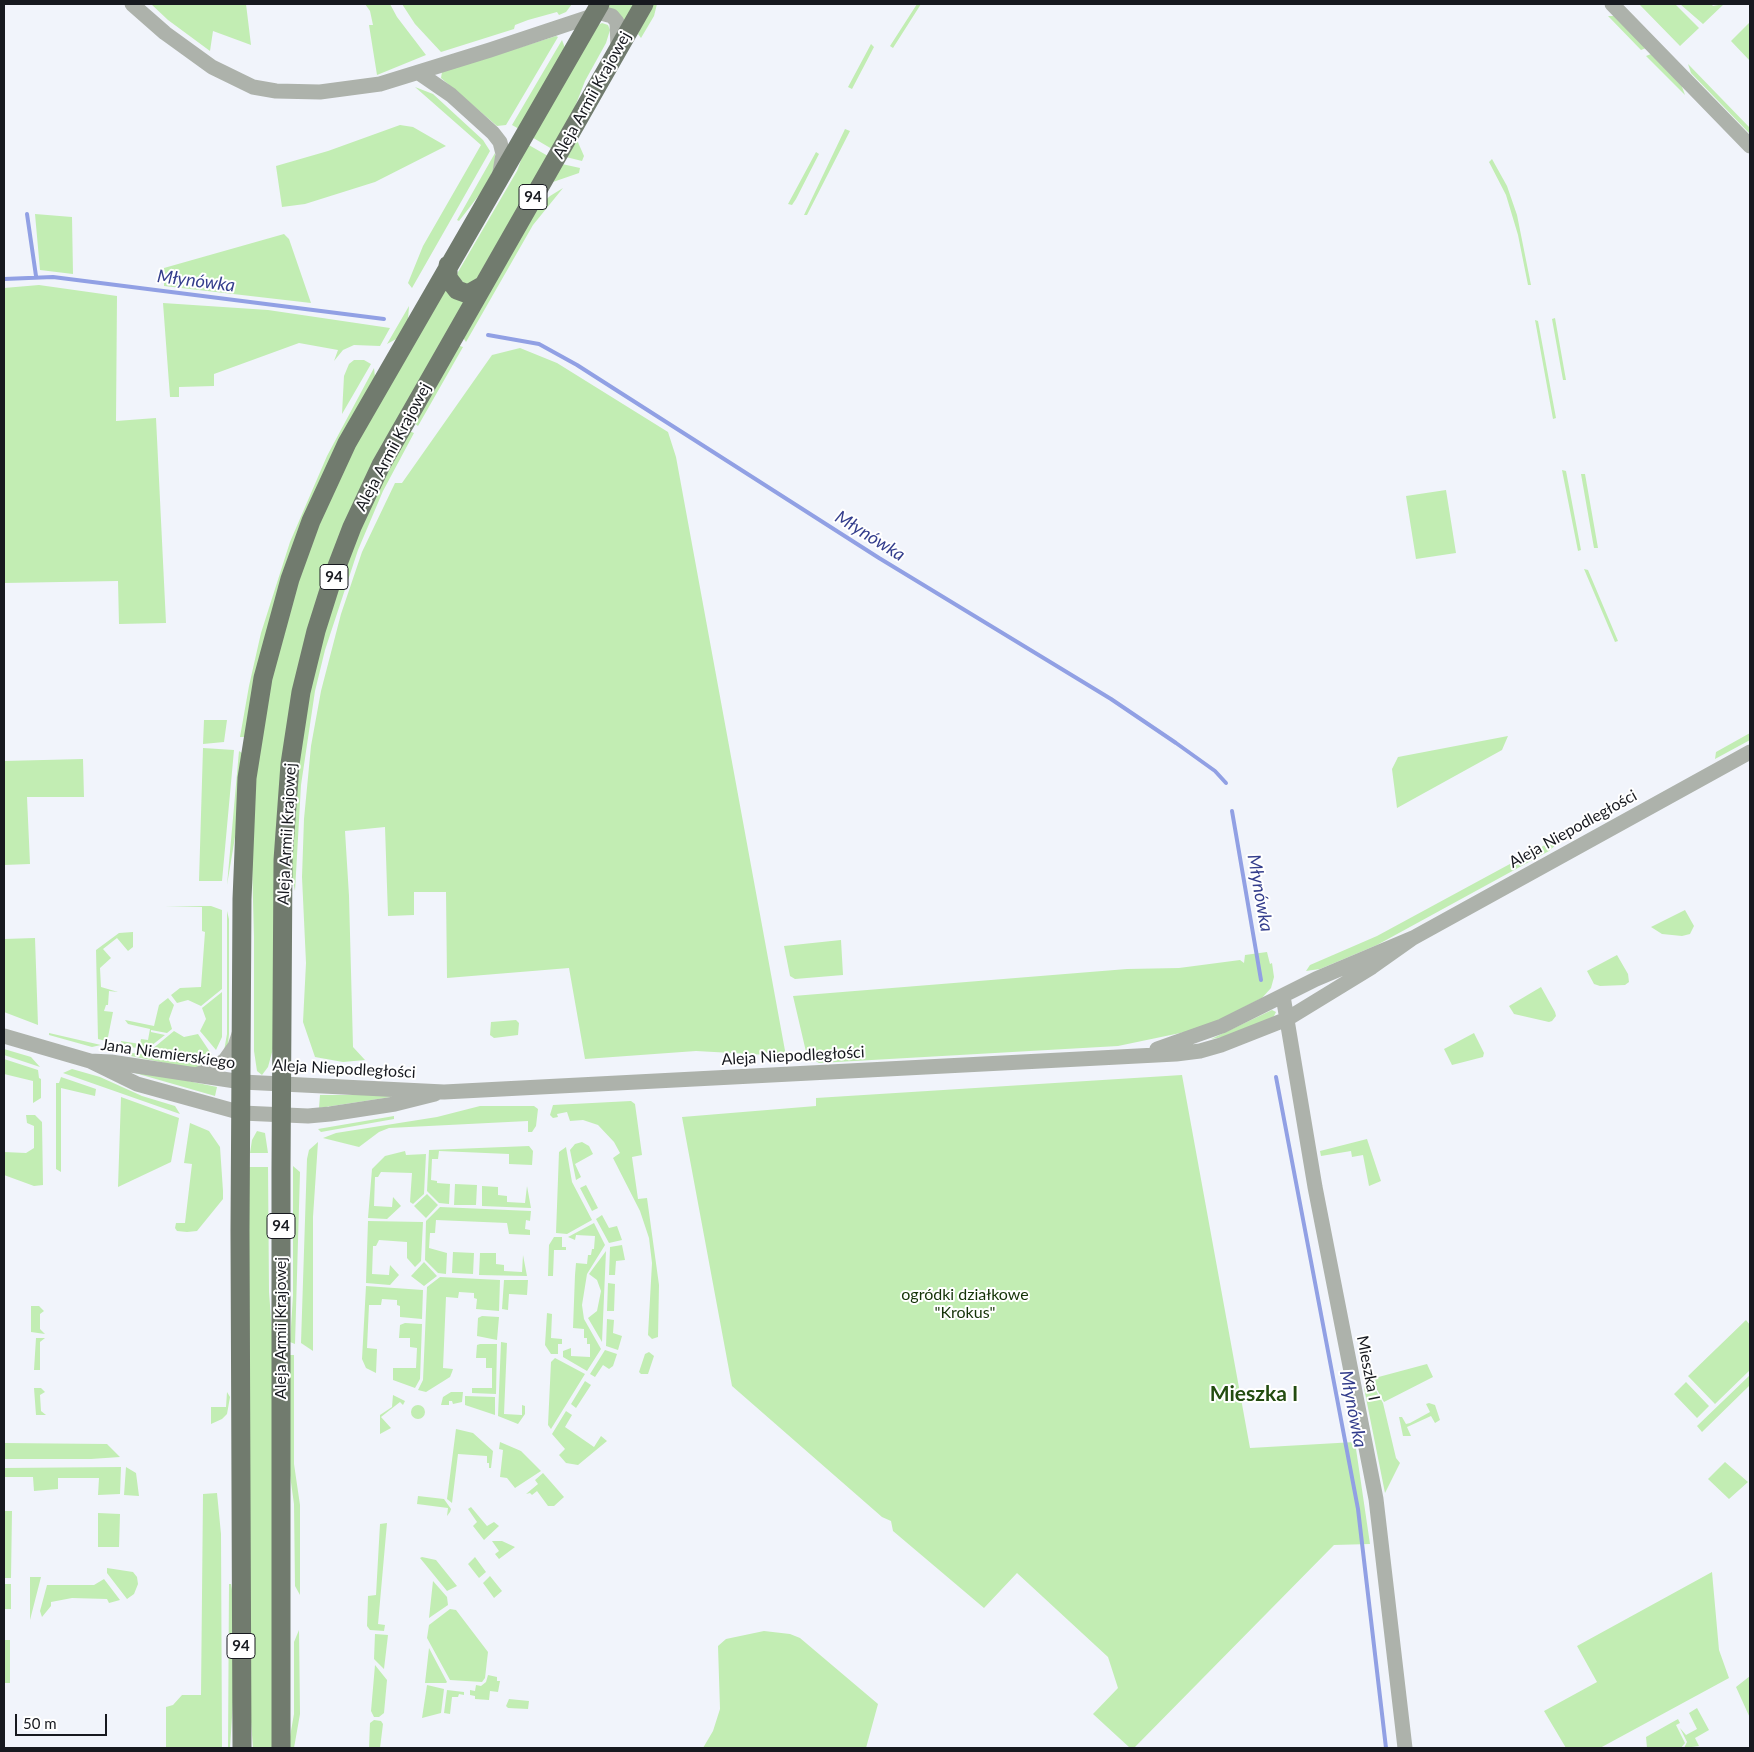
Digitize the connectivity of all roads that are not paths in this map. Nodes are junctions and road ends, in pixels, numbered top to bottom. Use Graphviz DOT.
graph roads {
  1 [pos="132,4"];
  2 [pos="644,4"];
  3 [pos="1612,4"];
  4 [pos="597,10"];
  5 [pos="618,48"];
  6 [pos="419,73"];
  7 [pos="1750,146"];
  8 [pos="499,176"];
  9 [pos="448,265"];
  10 [pos="482,286"];
  11 [pos="1750,752"];
  12 [pos="1413,938"];
  13 [pos="1283,996"];
  14 [pos="1287,1019"];
  15 [pos="241,1028"];
  16 [pos="4,1036"];
  17 [pos="1144,1054"];
  18 [pos="90,1061"];
  19 [pos="184,1075"];
  20 [pos="242,1082"];
  21 [pos="282,1083"];
  22 [pos="444,1092"];
  23 [pos="242,1113"];
  24 [pos="282,1115"];
  25 [pos="242,1748"];
  26 [pos="281,1748"];
  27 [pos="1405,1748"];
  1 -- 6 [label="street"];
  2 -- 5 [label="main road, Aleja Armii Krajowej / 94"];
  3 -- 7 [label="street"];
  4 -- 5 [label="street"];
  4 -- 6 [label="street"];
  4 -- 8 [label="main road, 94"];
  5 -- 10 [label="main road, Aleja Armii Krajowej / 94"];
  6 -- 8 [label="street"];
  8 -- 9 [label="main road, 94"];
  9 -- 10 [label="main road"];
  9 -- 15 [label="main road, 94"];
  10 -- 21 [label="main road, Aleja Armii Krajowej / 94"];
  11 -- 12 [label="street, Aleja Niepodległości"];
  12 -- 13 [label="street, Aleja Niepodległości"];
  12 -- 14 [label="street, Aleja Niepodległości"];
  13 -- 14 [label="street, Mieszka I"];
  13 -- 17 [label="street, Aleja Niepodległości"];
  14 -- 17 [label="street, Aleja Niepodległości"];
  14 -- 27 [label="street, Mieszka I"];
  15 -- 19 [label="street"];
  15 -- 20 [label="main road, 94"];
  16 -- 18 [label="street, Jana Niemierskiego"];
  17 -- 22 [label="street, Aleja Niepodległości"];
  18 -- 19 [label="street, Jana Niemierskiego"];
  18 -- 23 [label="street, Jana Niemierskiego"];
  19 -- 20 [label="street, Jana Niemierskiego"];
  20 -- 21 [label="street, Aleja Niepodległości"];
  20 -- 23 [label="main road, 94"];
  21 -- 22 [label="street, Aleja Niepodległości"];
  21 -- 24 [label="main road, Aleja Armii Krajowej / 94"];
  22 -- 24 [label="street, Aleja Niepodległości"];
  23 -- 24 [label="street, Aleja Niepodległości"];
  23 -- 25 [label="main road, 94"];
  24 -- 26 [label="main road, Aleja Armii Krajowej / 94"];
}
